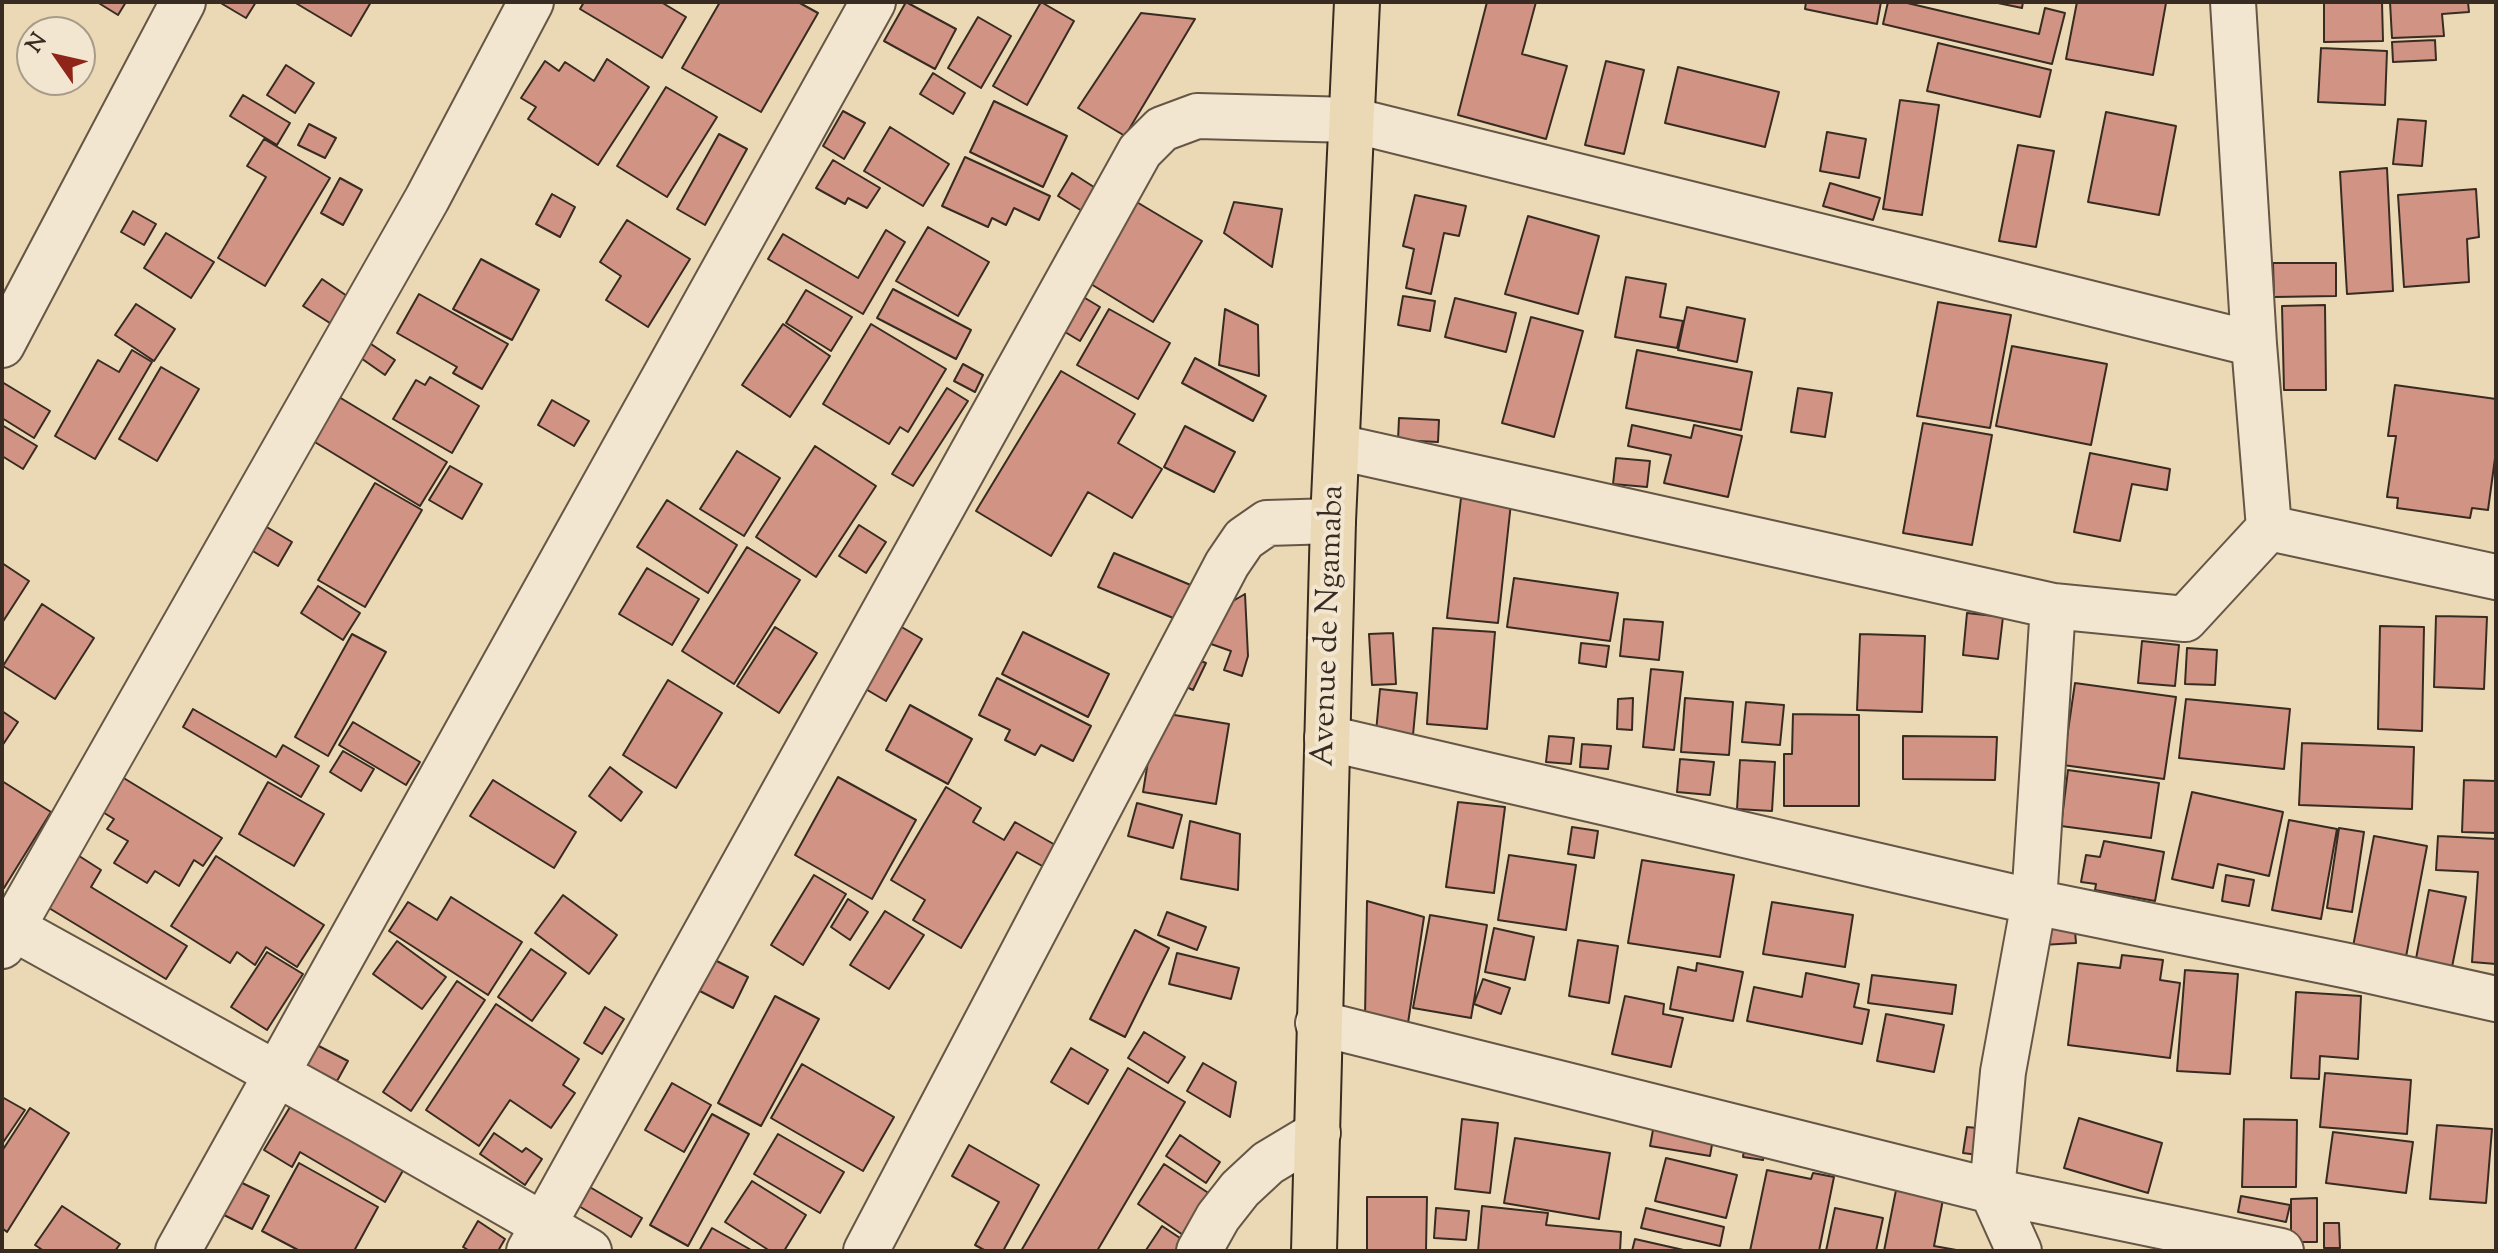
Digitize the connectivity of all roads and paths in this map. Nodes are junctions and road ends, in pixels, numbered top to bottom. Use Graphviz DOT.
graph roads {
  1 [pos="183,2"];
  2 [pos="531,2"];
  3 [pos="873,2"];
  4 [pos="1357,2"];
  5 [pos="2233,2"];
  6 [pos="1352,120"];
  7 [pos="2254,344"];
  8 [pos="2,345"];
  9 [pos="1338,447"];
  10 [pos="1333,521"];
  11 [pos="2269,528"];
  12 [pos="2496,577"];
  13 [pos="2053,606"];
  14 [pos="1327,738"];
  15 [pos="2034,902"];
  16 [pos="5,932"];
  17 [pos="2496,999"];
  18 [pos="1318,1023"];
  19 [pos="277,1076"];
  20 [pos="1318,1133"];
  21 [pos="1992,1191"];
  22 [pos="536,1238"];
  23 [pos="178,1251"];
  24 [pos="589,1251"];
  25 [pos="866,1251"];
  26 [pos="1199,1251"];
  27 [pos="1314,1251"];
  28 [pos="2019,1251"];
  29 [pos="2281,1251"];
  1 -- 8 [label="street"];
  2 -- 16 [label="street"];
  3 -- 19 [label="street"];
  4 -- 6 [label="main road, Avenue de Ngamaba"];
  5 -- 7 [label="street"];
  6 -- 7 [label="street"];
  6 -- 9 [label="main road, Avenue de Ngamaba"];
  6 -- 22 [label="street"];
  7 -- 11 [label="street"];
  9 -- 10 [label="main road, Avenue de Ngamaba"];
  9 -- 13 [label="street"];
  10 -- 14 [label="main road, Avenue de Ngamaba"];
  10 -- 25 [label="street"];
  11 -- 12 [label="street"];
  11 -- 13 [label="street"];
  13 -- 15 [label="street"];
  14 -- 15 [label="street"];
  14 -- 18 [label="main road, Avenue de Ngamaba"];
  15 -- 17 [label="street"];
  15 -- 21 [label="street"];
  16 -- 19 [label="street"];
  18 -- 20 [label="main road, Avenue de Ngamaba"];
  18 -- 21 [label="street"];
  19 -- 22 [label="street"];
  19 -- 23 [label="street"];
  20 -- 26 [label="street"];
  20 -- 27 [label="main road, Avenue de Ngamaba"];
  21 -- 28 [label="street"];
  21 -- 29 [label="street"];
  22 -- 24 [label="street"];
}
